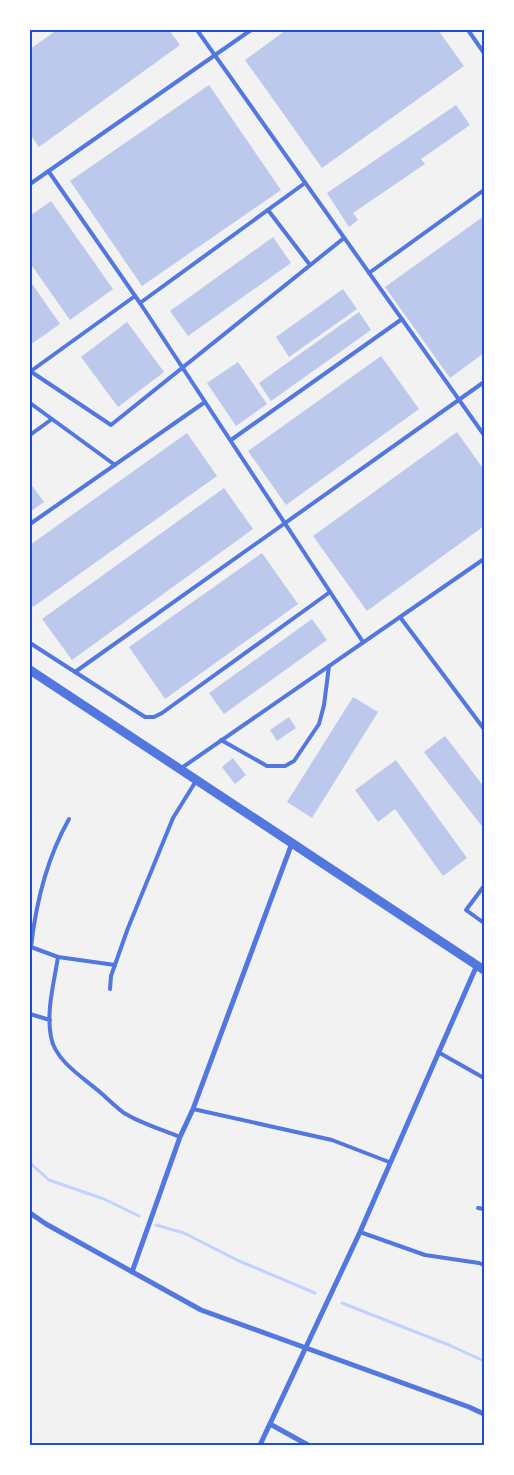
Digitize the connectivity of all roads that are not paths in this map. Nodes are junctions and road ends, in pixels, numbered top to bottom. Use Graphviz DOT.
graph roads {
  1 [pos="197,30"];
  2 [pos="251,30"];
  3 [pos="468,30"];
  4 [pos="484,53"];
  5 [pos="215,55"];
  6 [pos="49,172"];
  7 [pos="305,183"];
  8 [pos="30,184"];
  9 [pos="484,190"];
  10 [pos="268,210"];
  11 [pos="344,238"];
  12 [pos="310,265"];
  13 [pos="369,273"];
  14 [pos="135,296"];
  15 [pos="140,303"];
  16 [pos="402,319"];
  17 [pos="182,367"];
  18 [pos="30,371"];
  19 [pos="484,382"];
  20 [pos="460,400"];
  21 [pos="206,402"];
  22 [pos="30,403"];
  23 [pos="52,419"];
  24 [pos="30,435"];
  25 [pos="484,435"];
  26 [pos="231,440"];
  27 [pos="115,465"];
  28 [pos="285,523"];
  29 [pos="30,524"];
  30 [pos="484,559"];
  31 [pos="330,592"];
  32 [pos="400,616"];
  33 [pos="364,642"];
  34 [pos="30,643"];
  35 [pos="329,666"];
  36 [pos="30,670"];
  37 [pos="75,672"];
  38 [pos="484,729"];
  39 [pos="221,740"];
  40 [pos="180,769"];
  41 [pos="197,779"];
  42 [pos="69,819"];
  43 [pos="292,843"];
  44 [pos="484,886"];
  45 [pos="484,923"];
  46 [pos="31,928"];
  47 [pos="58,957"];
  48 [pos="115,965"];
  49 [pos="480,967"];
  50 [pos="110,989"];
  51 [pos="30,1014"];
  52 [pos="50,1020"];
  53 [pos="438,1052"];
  54 [pos="484,1078"];
  55 [pos="193,1109"];
  56 [pos="180,1137"];
  57 [pos="389,1162"];
  58 [pos="478,1208"];
  59 [pos="484,1209"];
  60 [pos="30,1214"];
  61 [pos="360,1232"];
  62 [pos="484,1265"];
  63 [pos="132,1272"];
  64 [pos="306,1349"];
  65 [pos="484,1414"];
  66 [pos="270,1424"];
  67 [pos="260,1445"];
  68 [pos="308,1445"];
  1 -- 5 [label="lane"];
  2 -- 5 [label="lane"];
  3 -- 4 [label="lane"];
  5 -- 6 [label="lane"];
  5 -- 7 [label="lane"];
  6 -- 8 [label="lane"];
  6 -- 14 [label="lane"];
  7 -- 10 [label="lane"];
  7 -- 11 [label="lane"];
  9 -- 13 [label="lane"];
  10 -- 12 [label="lane"];
  10 -- 15 [label="lane"];
  11 -- 12 [label="lane"];
  11 -- 13 [label="lane"];
  12 -- 17 [label="lane"];
  13 -- 16 [label="lane"];
  14 -- 15 [label="lane"];
  14 -- 18 [label="lane"];
  15 -- 17 [label="lane"];
  16 -- 20 [label="lane"];
  16 -- 26 [label="lane"];
  17 -- 18 [label="lane"];
  17 -- 21 [label="lane"];
  19 -- 20 [label="lane"];
  20 -- 25 [label="lane"];
  20 -- 28 [label="lane"];
  21 -- 26 [label="lane"];
  21 -- 27 [label="lane"];
  22 -- 23 [label="lane"];
  23 -- 24 [label="lane"];
  23 -- 27 [label="lane"];
  26 -- 28 [label="lane"];
  27 -- 29 [label="lane"];
  28 -- 31 [label="lane"];
  28 -- 37 [label="lane"];
  30 -- 32 [label="lane"];
  31 -- 33 [label="lane"];
  31 -- 37 [label="lane"];
  32 -- 33 [label="lane"];
  32 -- 38 [label="lane"];
  33 -- 35 [label="lane"];
  34 -- 37 [label="lane"];
  35 -- 39 [label="lane"];
  35 -- 39 [label="lane"];
  36 -- 40 [label="street"];
  39 -- 40 [label="lane"];
  40 -- 41 [label="street"];
  41 -- 43 [label="street"];
  41 -- 48 [label="lane"];
  42 -- 46 [label="lane"];
  43 -- 49 [label="street"];
  43 -- 55 [label="street"];
  44 -- 45 [label="lane"];
  46 -- 47 [label="lane"];
  47 -- 48 [label="lane"];
  47 -- 52 [label="lane"];
  48 -- 50 [label="lane"];
  49 -- 53 [label="street"];
  51 -- 52 [label="lane"];
  52 -- 56 [label="lane"];
  53 -- 54 [label="lane"];
  53 -- 57 [label="street"];
  55 -- 56 [label="street"];
  55 -- 57 [label="lane"];
  56 -- 63 [label="street"];
  57 -- 61 [label="street"];
  58 -- 59 [label="lane"];
  60 -- 63 [label="street"];
  61 -- 62 [label="lane"];
  61 -- 64 [label="street"];
  63 -- 64 [label="street"];
  64 -- 65 [label="street"];
  64 -- 66 [label="street"];
  66 -- 67 [label="street"];
  66 -- 68 [label="street"];
}
